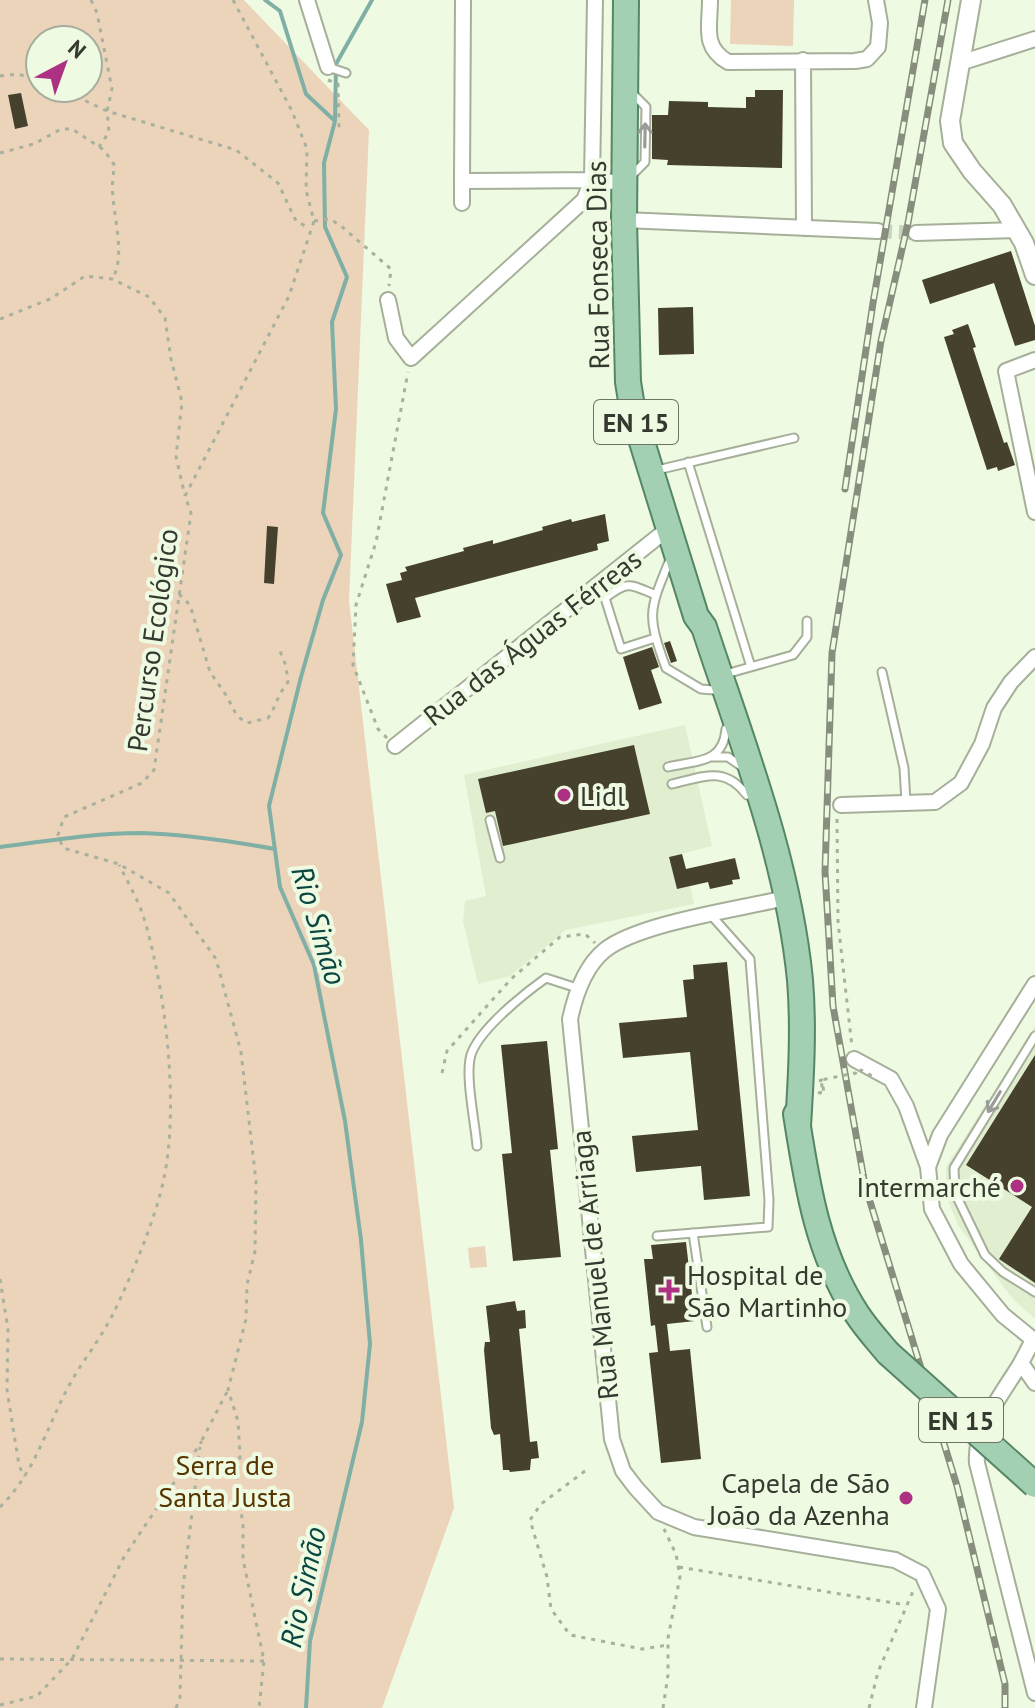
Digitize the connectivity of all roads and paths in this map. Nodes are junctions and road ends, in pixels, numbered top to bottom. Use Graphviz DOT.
graph roads {
  1 [pos="91,0"];
  2 [pos="233,0"];
  3 [pos="307,0"];
  4 [pos="463,0"];
  5 [pos="595,0"];
  6 [pos="626,0"];
  7 [pos="710,0"];
  8 [pos="876,0"];
  9 [pos="883,0"];
  10 [pos="971,0"];
  11 [pos="880,23"];
  12 [pos="1035,39"];
  13 [pos="803,60"];
  14 [pos="960,63"];
  15 [pos="336,70"];
  16 [pos="0,76"];
  17 [pos="24,76"];
  18 [pos="334,83"];
  19 [pos="92,104"];
  20 [pos="107,111"];
  21 [pos="339,128"];
  22 [pos="99,147"];
  23 [pos="0,153"];
  24 [pos="592,180"];
  25 [pos="462,181"];
  26 [pos="625,183"];
  27 [pos="462,203"];
  28 [pos="624,220"];
  29 [pos="316,221"];
  30 [pos="309,228"];
  31 [pos="804,228"];
  32 [pos="1018,230"];
  33 [pos="878,231"];
  34 [pos="916,233"];
  35 [pos="1035,275"];
  36 [pos="112,279"];
  37 [pos="388,300"];
  38 [pos="0,319"];
  39 [pos="411,358"];
  40 [pos="1035,360"];
  41 [pos="794,438"];
  42 [pos="688,462"];
  43 [pos="651,471"];
  44 [pos="185,496"];
  45 [pos="1035,512"];
  46 [pos="672,538"];
  47 [pos="179,594"];
  48 [pos="656,595"];
  49 [pos="807,621"];
  50 [pos="655,638"];
  51 [pos="280,651"];
  52 [pos="1035,657"];
  53 [pos="751,667"];
  54 [pos="882,672"];
  55 [pos="719,683"];
  56 [pos="732,729"];
  57 [pos="395,746"];
  58 [pos="711,757"];
  59 [pos="668,767"];
  60 [pos="728,768"];
  61 [pos="672,784"];
  62 [pos="906,802"];
  63 [pos="841,805"];
  64 [pos="767,818"];
  65 [pos="490,820"];
  66 [pos="500,858"];
  67 [pos="119,864"];
  68 [pos="780,892"];
  69 [pos="711,915"];
  70 [pos="1035,984"];
  71 [pos="577,988"];
  72 [pos="1035,1036"];
  73 [pos="854,1059"];
  74 [pos="872,1076"];
  75 [pos="818,1093"];
  76 [pos="798,1126"];
  77 [pos="477,1146"];
  78 [pos="928,1167"];
  79 [pos="693,1233"];
  80 [pos="657,1236"];
  81 [pos="0,1279"];
  82 [pos="1035,1292"];
  83 [pos="707,1327"];
  84 [pos="1034,1341"];
  85 [pos="1021,1363"];
  86 [pos="1035,1383"];
  87 [pos="228,1390"];
  88 [pos="202,1441"];
  89 [pos="585,1471"];
  90 [pos="24,1478"];
  91 [pos="1035,1485"];
  92 [pos="0,1507"];
  93 [pos="658,1512"];
  94 [pos="679,1567"];
  95 [pos="922,1574"];
  96 [pos="906,1605"];
  97 [pos="668,1645"];
  98 [pos="181,1658"];
  99 [pos="0,1659"];
  100 [pos="72,1659"];
  101 [pos="264,1661"];
  102 [pos="1035,1693"];
  103 [pos="0,1705"];
  104 [pos="176,1708"];
  105 [pos="259,1708"];
  106 [pos="663,1708"];
  107 [pos="869,1708"];
  108 [pos="924,1708"];
  1 -- 20 [label="path"];
  2 -- 29 [label="path"];
  3 -- 15 [label="street"];
  4 -- 25 [label="street"];
  5 -- 24 [label="street"];
  6 -- 26 [label="main road, Rua Fonseca Dias / EN 15"];
  7 -- 13 [label="street"];
  8 -- 11 [label="street"];
  9 -- 11 [label="street"];
  10 -- 14 [label="street"];
  11 -- 13 [label="street"];
  12 -- 14 [label="street"];
  13 -- 31 [label="street"];
  14 -- 32 [label="street"];
  16 -- 17 [label="path"];
  18 -- 21 [label="path"];
  19 -- 20 [label="path"];
  20 -- 22 [label="path"];
  20 -- 30 [label="path"];
  22 -- 23 [label="path"];
  22 -- 36 [label="path"];
  24 -- 25 [label="street"];
  24 -- 26 [label="street"];
  24 -- 39 [label="street"];
  25 -- 27 [label="street"];
  26 -- 28 [label="main road, Rua Fonseca Dias / EN 15"];
  28 -- 31 [label="street"];
  28 -- 43 [label="main road, Rua Fonseca Dias / EN 15"];
  29 -- 30 [label="path, Percurso Ecológico"];
  29 -- 37 [label="path"];
  30 -- 44 [label="path, Percurso Ecológico"];
  31 -- 33 [label="street"];
  32 -- 34 [label="street"];
  32 -- 35 [label="street"];
  36 -- 38 [label="path"];
  36 -- 44 [label="path"];
  37 -- 39 [label="street"];
  39 -- 57 [label="path"];
  40 -- 45 [label="street"];
  41 -- 42 [label="lane"];
  42 -- 43 [label="lane"];
  42 -- 53 [label="lane"];
  43 -- 46 [label="main road, Rua Fonseca Dias / EN 15"];
  44 -- 47 [label="path, Percurso Ecológico"];
  46 -- 48 [label="lane"];
  46 -- 55 [label="main road, Rua Fonseca Dias / EN 15"];
  46 -- 57 [label="street, Rua das Águas Férreas"];
  47 -- 51 [label="path"];
  47 -- 67 [label="path, Percurso Ecológico"];
  48 -- 50 [label="lane"];
  48 -- 50 [label="lane"];
  49 -- 53 [label="lane"];
  50 -- 55 [label="lane"];
  52 -- 62 [label="street"];
  53 -- 55 [label="lane"];
  54 -- 62 [label="lane"];
  55 -- 56 [label="main road, Rua Fonseca Dias / EN 15"];
  56 -- 58 [label="lane"];
  56 -- 60 [label="main road, Rua Fonseca Dias / EN 15"];
  56 -- 64 [label="main road, Rua Fonseca Dias / EN 15"];
  58 -- 59 [label="lane"];
  58 -- 60 [label="lane"];
  60 -- 61 [label="lane"];
  60 -- 64 [label="lane"];
  60 -- 68 [label="main road, Rua Fonseca Dias / EN 15"];
  62 -- 63 [label="street"];
  63 -- 73 [label="path"];
  64 -- 68 [label="main road, Rua Fonseca Dias / EN 15"];
  65 -- 66 [label="lane"];
  67 -- 87 [label="path, Percurso Ecológico"];
  67 -- 90 [label="path"];
  68 -- 69 [label="street, Rua Manuel de Arriaga"];
  68 -- 76 [label="main road, Rua Fonseca Dias / EN 15"];
  68 -- 76 [label="main road, Rua Fonseca Dias / EN 15"];
  69 -- 71 [label="street, Rua Manuel de Arriaga"];
  69 -- 79 [label="lane"];
  70 -- 78 [label="street"];
  71 -- 77 [label="lane"];
  71 -- 93 [label="street, Rua Manuel de Arriaga"];
  72 -- 82 [label="lane, one-way"];
  73 -- 78 [label="street"];
  74 -- 75 [label="path, bridge"];
  76 -- 91 [label="main road, Rua Fonseca Dias / EN 15, bridge"];
  78 -- 84 [label="street"];
  79 -- 80 [label="lane"];
  79 -- 83 [label="lane"];
  81 -- 90 [label="path"];
  84 -- 85 [label="street"];
  85 -- 86 [label="street"];
  85 -- 102 [label="street"];
  87 -- 88 [label="path"];
  87 -- 101 [label="path, Percurso Ecológico"];
  88 -- 98 [label="path"];
  88 -- 100 [label="path"];
  89 -- 97 [label="path"];
  90 -- 92 [label="path"];
  93 -- 94 [label="path"];
  93 -- 95 [label="street, Rua Manuel de Arriaga"];
  94 -- 96 [label="path"];
  94 -- 97 [label="path"];
  95 -- 96 [label="path"];
  95 -- 108 [label="street"];
  96 -- 107 [label="path"];
  97 -- 106 [label="path"];
  98 -- 100 [label="path"];
  98 -- 101 [label="path"];
  98 -- 104 [label="path"];
  99 -- 100 [label="path"];
  100 -- 103 [label="path"];
  101 -- 105 [label="path, Percurso Ecológico"];
}
